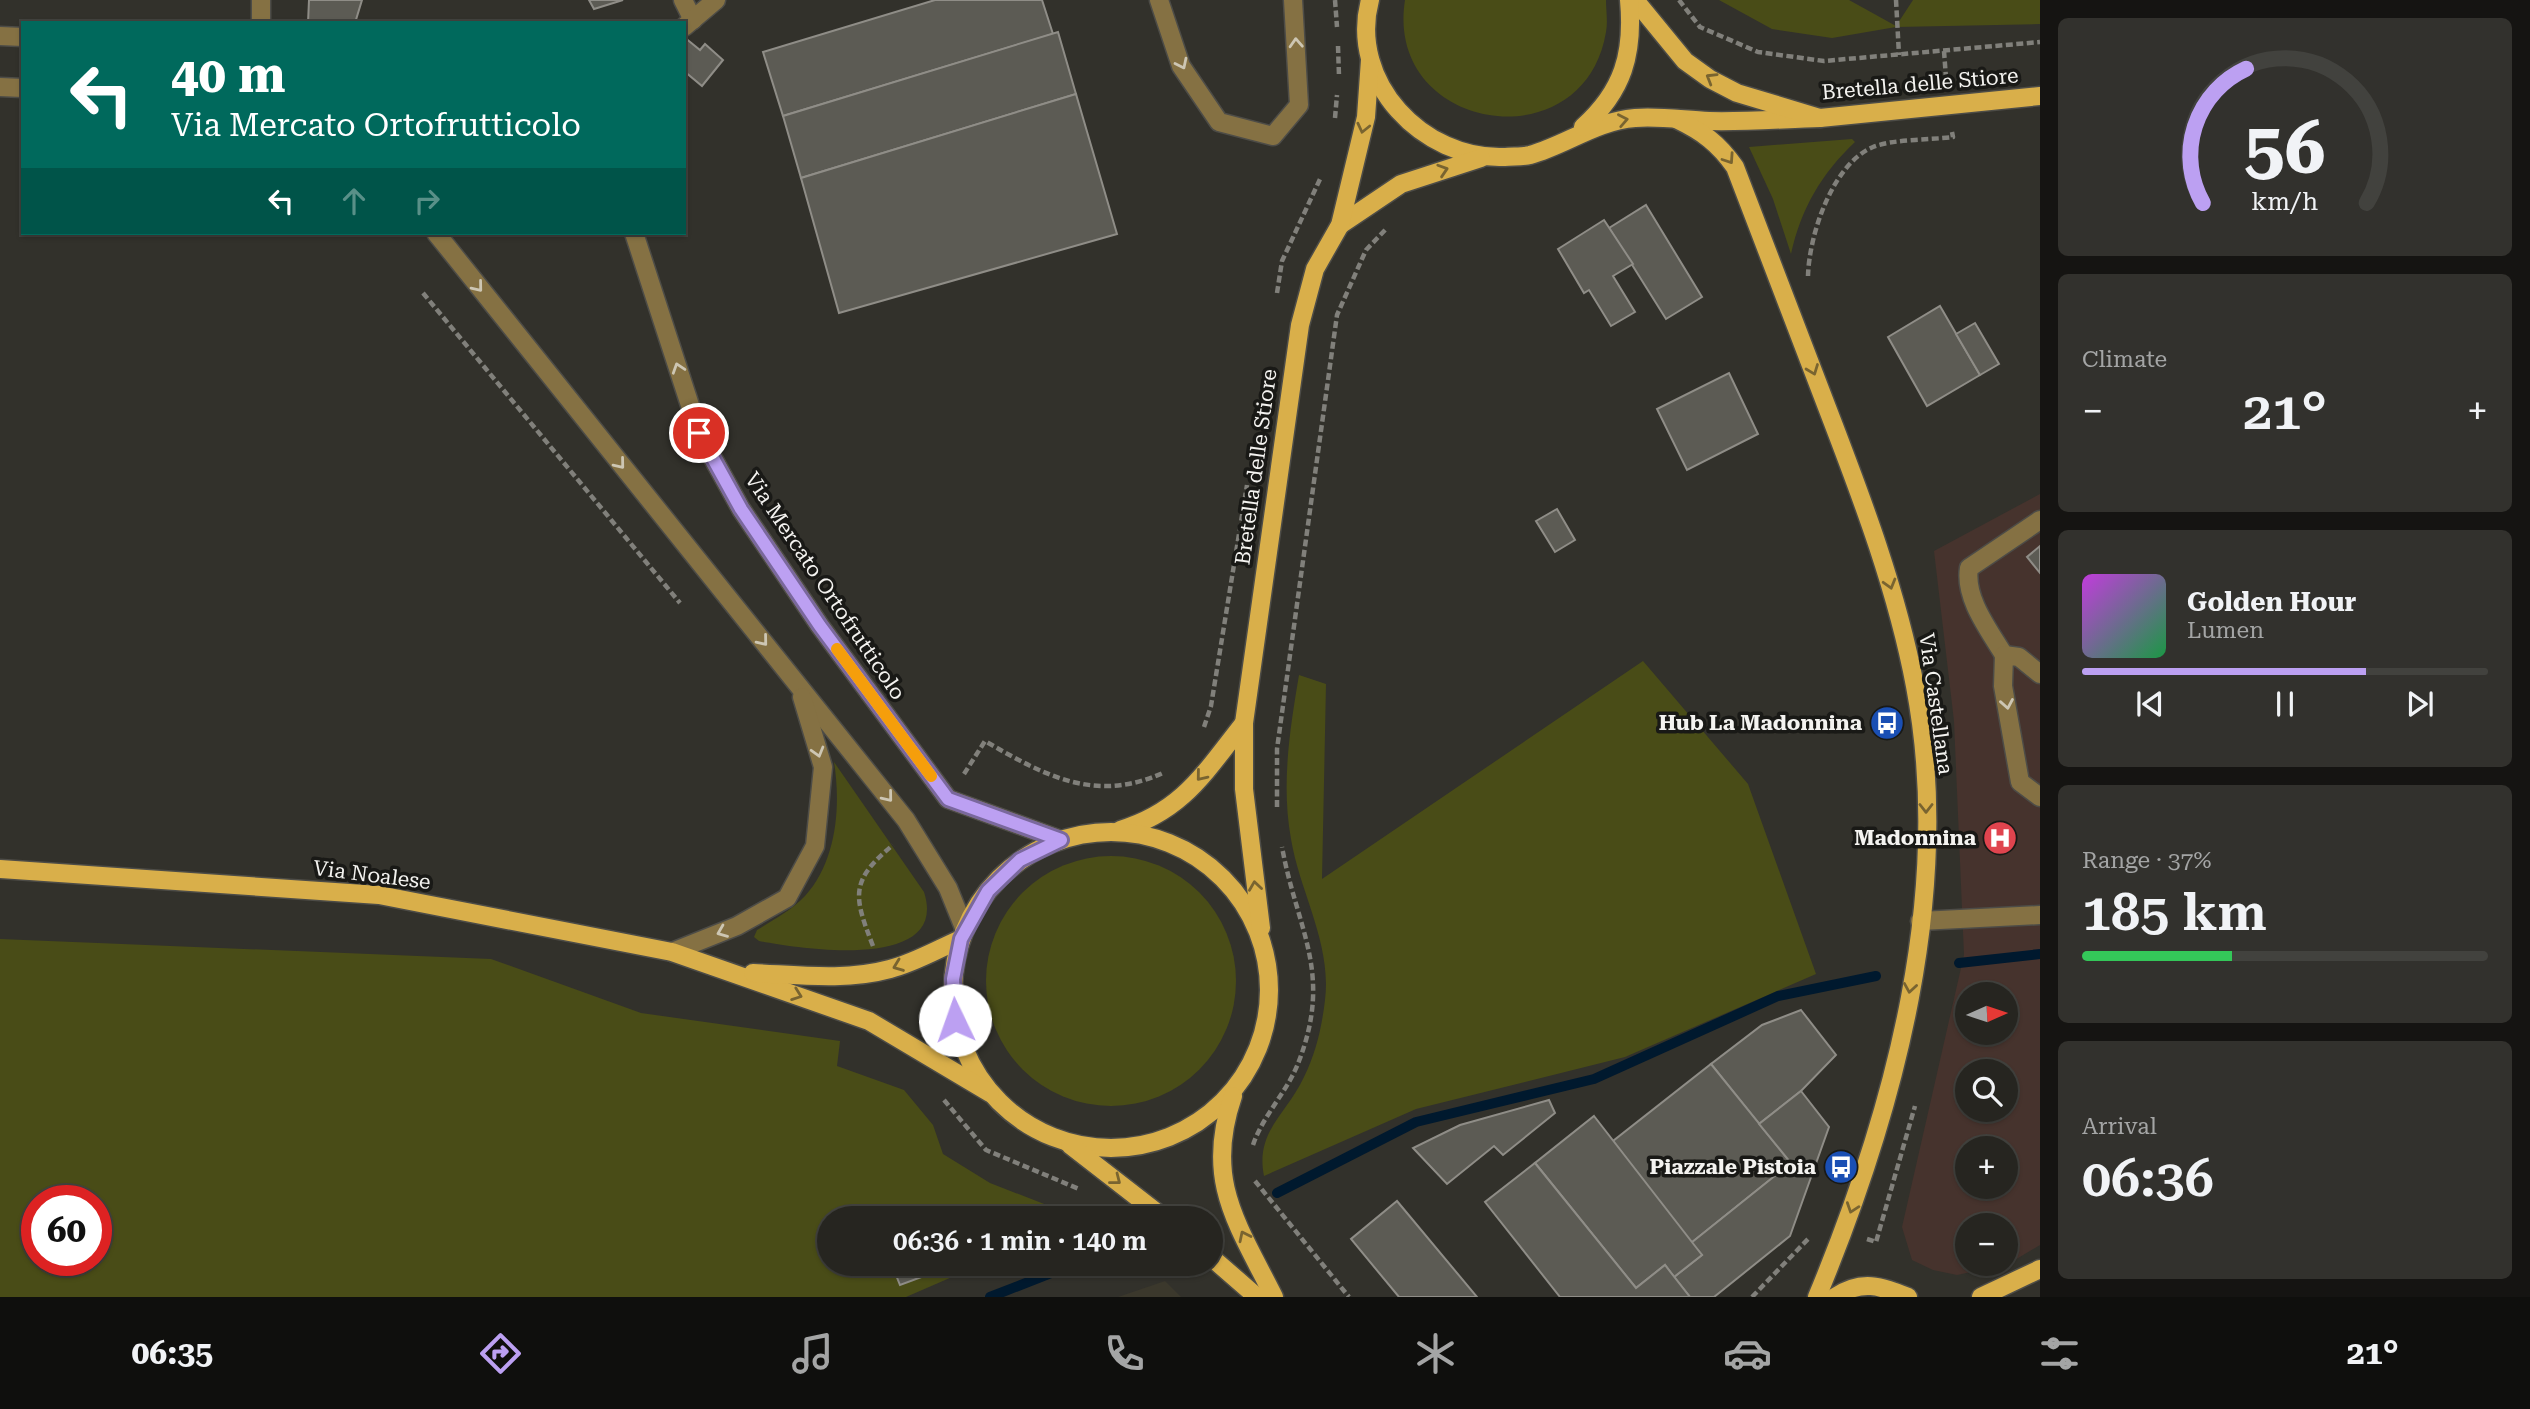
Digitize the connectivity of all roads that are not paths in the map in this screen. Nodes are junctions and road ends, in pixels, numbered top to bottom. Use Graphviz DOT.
graph roads {
  1 [pos="261,0"];
  2 [pos="683,0"];
  3 [pos="716,0"];
  4 [pos="1159,0"];
  5 [pos="1293,0"];
  6 [pos="1370,0"];
  7 [pos="1629,0"];
  8 [pos="1635,0"];
  9 [pos="261,21"];
  10 [pos="689,23"];
  11 [pos="0,36"];
  12 [pos="21,37"];
  13 [pos="1370,60"];
  14 [pos="0,87"];
  15 [pos="21,88"];
  16 [pos="2040,96"];
  17 [pos="1821,118"];
  18 [pos="1676,119"];
  19 [pos="1572,137"];
  20 [pos="1481,158"];
  21 [pos="1340,225"];
  22 [pos="438,235"];
  23 [pos="635,235"];
  24 [pos="2040,520"];
  25 [pos="2004,655"];
  26 [pos="2040,674"];
  27 [pos="799,687"];
  28 [pos="1244,723"];
  29 [pos="2040,797"];
  30 [pos="1115,832"];
  31 [pos="1061,840"];
  32 [pos="0,869"];
  33 [pos="2040,915"];
  34 [pos="1920,921"];
  35 [pos="963,934"];
  36 [pos="671,952"];
  37 [pos="1264,954"];
  38 [pos="732,972"];
  39 [pos="1237,1086"];
  40 [pos="990,1093"];
  41 [pos="1067,1142"];
  42 [pos="1149,1206"];
  43 [pos="1223,1267"];
  44 [pos="2040,1269"];
  45 [pos="1257,1297"];
  46 [pos="1274,1297"];
  47 [pos="1817,1297"];
  48 [pos="1835,1297"];
  49 [pos="1906,1297"];
  50 [pos="1982,1297"];
  1 -- 9 [label="street"];
  2 -- 10 [label="street"];
  3 -- 10 [label="street"];
  4 -- 5 [label="street, one-way"];
  6 -- 13 [label="main road, Via Castellana"];
  7 -- 19 [label="main road, Via Castellana"];
  17 -- 8 [label="main road, Bretella delle Stiore, one-way"];
  11 -- 12 [label="street"];
  13 -- 20 [label="main road, Via Castellana"];
  13 -- 21 [label="main road, Bretella delle Stiore, one-way"];
  14 -- 15 [label="street"];
  16 -- 17 [label="main road, Bretella delle Stiore"];
  17 -- 18 [label="main road, Via Castellana"];
  19 -- 18 [label="main road, Via Castellana, one-way"];
  18 -- 34 [label="main road, Via Castellana, one-way"];
  19 -- 20 [label="main road, Via Castellana"];
  21 -- 20 [label="main road, Bretella delle Stiore, one-way"];
  21 -- 28 [label="main road, Bretella delle Stiore"];
  22 -- 27 [label="street, one-way"];
  31 -- 23 [label="street, Via Mercato Ortofrutticolo, one-way"];
  24 -- 25 [label="street"];
  25 -- 26 [label="street"];
  25 -- 29 [label="street, one-way"];
  27 -- 35 [label="street, one-way"];
  27 -- 36 [label="street, one-way"];
  28 -- 30 [label="main road, one-way"];
  37 -- 28 [label="main road, Bretella delle Stiore, one-way"];
  30 -- 31 [label="main road, Via Noalese"];
  30 -- 37 [label="main road, Via Noalese"];
  31 -- 35 [label="main road, Via Noalese"];
  32 -- 36 [label="main road, Via Noalese"];
  33 -- 34 [label="street"];
  34 -- 47 [label="main road, Via Castellana, one-way"];
  35 -- 38 [label="main road, Via Noalese, one-way"];
  35 -- 40 [label="main road, Via Noalese"];
  36 -- 38 [label="main road, Via Noalese"];
  37 -- 39 [label="main road, Via Noalese"];
  38 -- 40 [label="main road, Via Noalese, one-way"];
  39 -- 41 [label="main road, Via Noalese"];
  46 -- 39 [label="main road, Via Noalese, one-way"];
  40 -- 41 [label="main road, Via Noalese"];
  41 -- 42 [label="main road, Via Noalese, one-way"];
  43 -- 45 [label="main road"];
  44 -- 50 [label="main road"];
  48 -- 49 [label="main road"];
}
